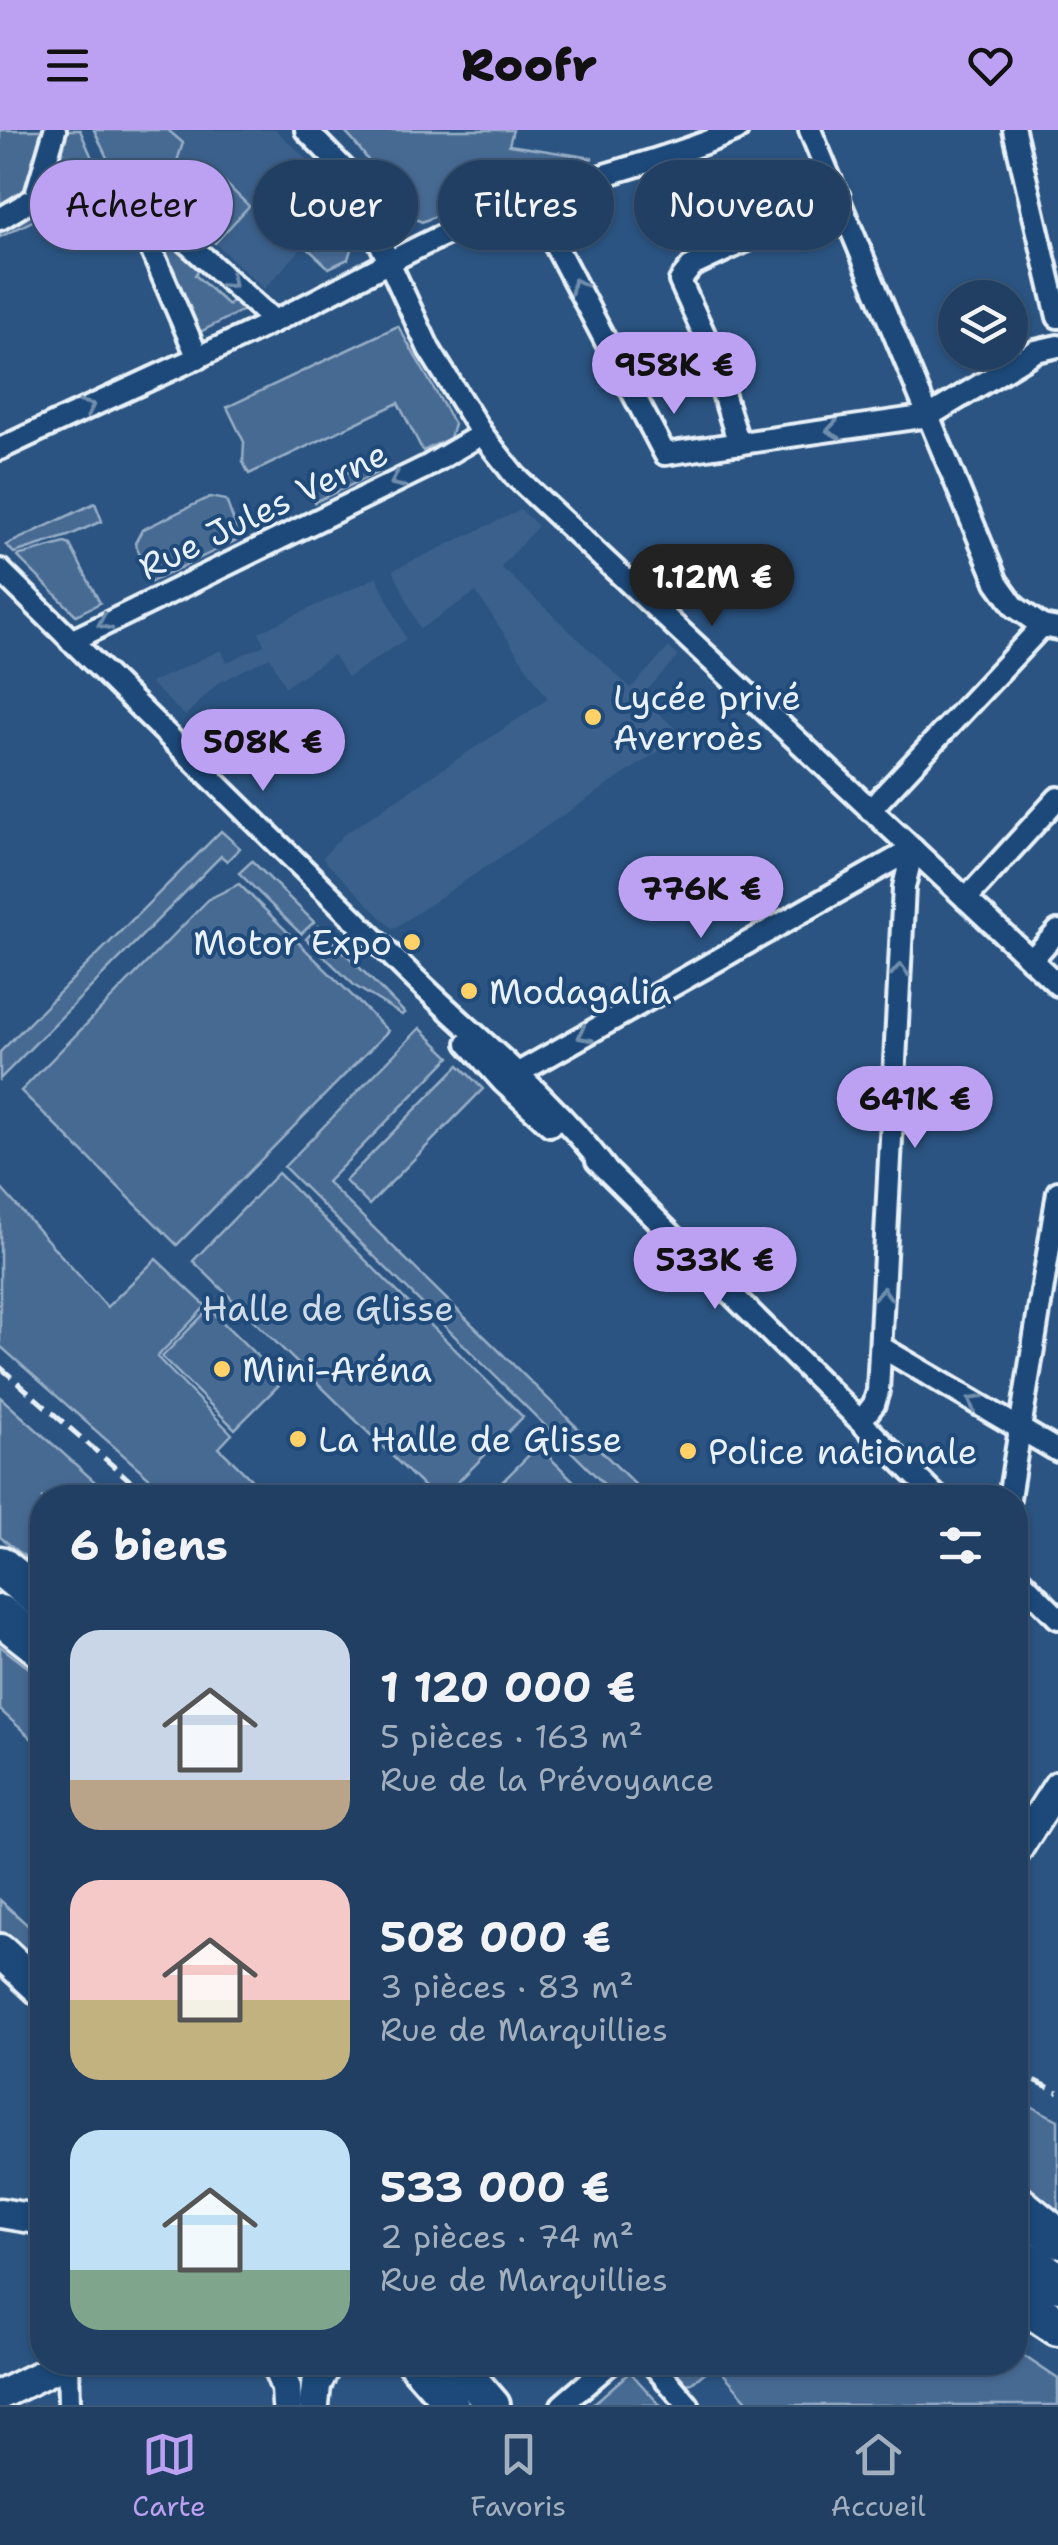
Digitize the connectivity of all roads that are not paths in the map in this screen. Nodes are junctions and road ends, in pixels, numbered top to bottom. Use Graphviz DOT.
graph roads {
  1 [pos="55,130"];
  2 [pos="306,130"];
  3 [pos="737,130"];
  4 [pos="810,130"];
  5 [pos="1014,130"];
  6 [pos="823,160"];
  7 [pos="614,173"];
  8 [pos="0,219"];
  9 [pos="850,223"];
  10 [pos="438,237"];
  11 [pos="558,250"];
  12 [pos="726,250"];
  13 [pos="388,262"];
  14 [pos="1058,317"];
  15 [pos="274,321"];
  16 [pos="1058,346"];
  17 [pos="198,358"];
  18 [pos="929,416"];
  19 [pos="482,434"];
  20 [pos="739,444"];
  21 [pos="0,449"];
  22 [pos="0,570"];
  23 [pos="1050,628"];
  24 [pos="71,641"];
  25 [pos="1058,798"];
  26 [pos="870,810"];
  27 [pos="913,850"];
  28 [pos="966,899"];
  29 [pos="1058,931"];
  30 [pos="1031,960"];
  31 [pos="1058,984"];
  32 [pos="510,1078"];
  33 [pos="1058,1192"];
  34 [pos="880,1348"];
  35 [pos="861,1421"];
  36 [pos="1020,1428"];
  37 [pos="1058,1451"];
  38 [pos="925,1485"];
  39 [pos="1011,1485"];
  40 [pos="0,1566"];
  41 [pos="1028,1587"];
  42 [pos="30,1590"];
  43 [pos="0,1615"];
  44 [pos="1058,1618"];
  45 [pos="30,1639"];
  46 [pos="1058,1786"];
  47 [pos="1028,1833"];
  48 [pos="0,1951"];
  49 [pos="0,1974"];
  50 [pos="30,1979"];
  51 [pos="30,2002"];
  52 [pos="0,2195"];
  53 [pos="30,2200"];
  54 [pos="0,2213"];
  55 [pos="1028,2214"];
  56 [pos="30,2218"];
  57 [pos="1058,2238"];
  58 [pos="1028,2261"];
  59 [pos="1058,2282"];
  60 [pos="1028,2306"];
  61 [pos="1058,2326"];
  62 [pos="1028,2335"];
  63 [pos="1058,2354"];
  64 [pos="40,2375"];
  65 [pos="67,2375"];
  66 [pos="280,2375"];
  67 [pos="321,2375"];
  68 [pos="425,2375"];
  69 [pos="467,2375"];
  70 [pos="597,2375"];
  71 [pos="662,2375"];
  72 [pos="0,2394"];
  73 [pos="68,2405"];
  74 [pos="287,2405"];
  75 [pos="314,2405"];
  76 [pos="452,2405"];
  77 [pos="493,2405"];
  78 [pos="562,2405"];
  79 [pos="688,2405"];
  1 -- 8 [label="street"];
  2 -- 13 [label="street"];
  3 -- 7 [label="street"];
  4 -- 6 [label="street"];
  5 -- 14 [label="street"];
  9 -- 18 [label="street"];
  10 -- 13 [label="street"];
  20 -- 11 [label="street, one-way"];
  12 -- 20 [label="street"];
  13 -- 15 [label="street"];
  13 -- 19 [label="street"];
  15 -- 17 [label="street"];
  17 -- 15 [label="street, one-way"];
  16 -- 18 [label="street"];
  21 -- 17 [label="street, one-way"];
  18 -- 20 [label="street, one-way"];
  18 -- 23 [label="street"];
  19 -- 24 [label="street, Rue Jules Verne, one-way"];
  19 -- 26 [label="street"];
  22 -- 24 [label="street"];
  23 -- 26 [label="street"];
  24 -- 32 [label="street"];
  25 -- 28 [label="street"];
  26 -- 27 [label="street"];
  27 -- 28 [label="street"];
  27 -- 32 [label="street, one-way"];
  34 -- 27 [label="street, one-way"];
  28 -- 30 [label="street"];
  29 -- 30 [label="street"];
  30 -- 31 [label="street"];
  32 -- 35 [label="street"];
  33 -- 36 [label="street"];
  34 -- 35 [label="street"];
  36 -- 34 [label="street, one-way"];
  35 -- 38 [label="street"];
  36 -- 37 [label="street"];
  36 -- 39 [label="street"];
  40 -- 42 [label="highway"];
  41 -- 44 [label="street"];
  43 -- 45 [label="highway"];
  46 -- 47 [label="main road"];
  48 -- 50 [label="main road"];
  49 -- 51 [label="main road"];
  52 -- 53 [label="main road"];
  54 -- 56 [label="main road"];
  55 -- 57 [label="highway"];
  58 -- 59 [label="highway"];
  60 -- 61 [label="highway"];
  62 -- 63 [label="highway"];
  64 -- 72 [label="main road"];
  65 -- 73 [label="street"];
  66 -- 74 [label="main road"];
  67 -- 75 [label="main road"];
  68 -- 76 [label="main road"];
  69 -- 77 [label="main road"];
  70 -- 78 [label="street"];
  71 -- 79 [label="street"];
}
